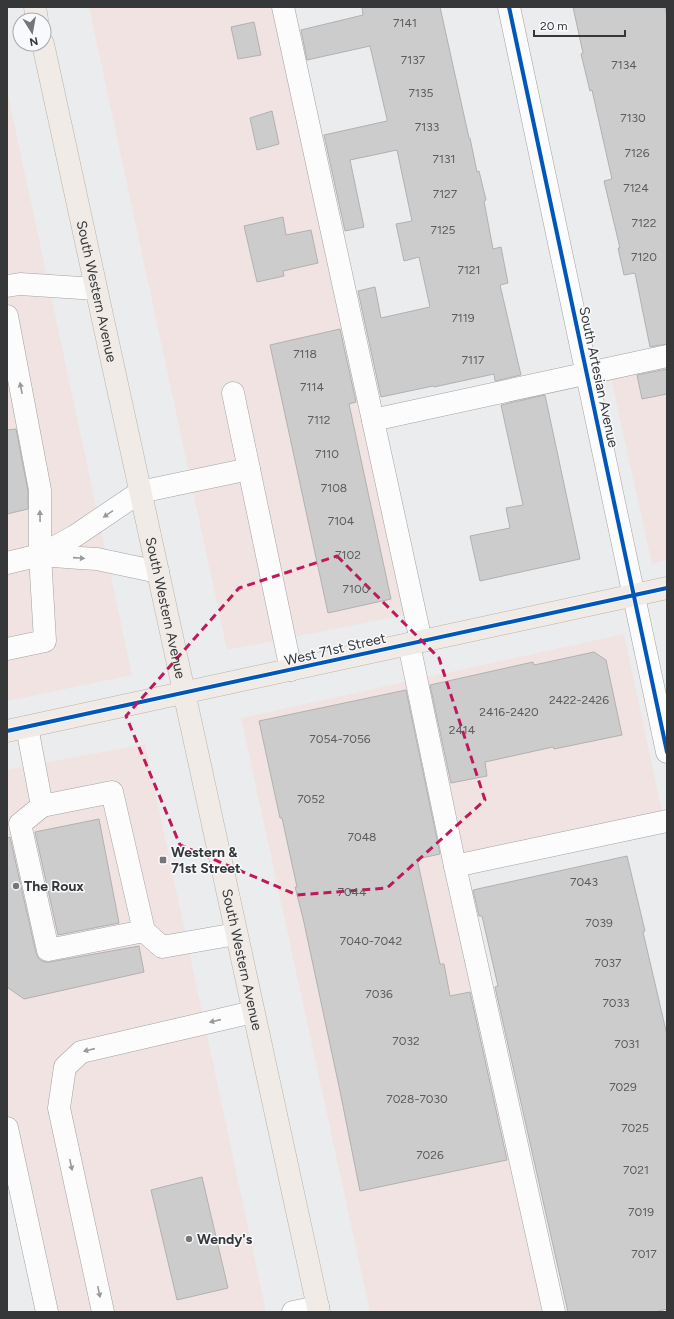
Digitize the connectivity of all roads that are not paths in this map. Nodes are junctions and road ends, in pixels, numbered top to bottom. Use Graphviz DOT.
graph roads {
  1 [pos="283,7"];
  2 [pos="509,7"];
  3 [pos="45,52"];
  4 [pos="7,286"];
  5 [pos="96,288"];
  6 [pos="7,316"];
  7 [pos="667,356"];
  8 [pos="587,374"];
  9 [pos="233,394"];
  10 [pos="373,420"];
  11 [pos="249,469"];
  12 [pos="140,492"];
  13 [pos="40,556"];
  14 [pos="7,563"];
  15 [pos="158,572"];
  16 [pos="667,588"];
  17 [pos="633,595"];
  18 [pos="415,642"];
  19 [pos="7,649"];
  20 [pos="291,670"];
  21 [pos="184,694"];
  22 [pos="17,729"];
  23 [pos="667,752"];
  24 [pos="42,806"];
  25 [pos="667,821"];
  26 [pos="455,866"];
  27 [pos="144,931"];
  28 [pos="236,934"];
  29 [pos="254,1012"];
  30 [pos="7,1128"];
  31 [pos="318,1309"];
  32 [pos="47,1312"];
  33 [pos="103,1312"];
  34 [pos="293,1312"];
  35 [pos="554,1312"];
  1 -- 10 [label="street"];
  2 -- 8 [label="street, South Artesian Avenue"];
  3 -- 5 [label="main road, South Western Avenue"];
  4 -- 5 [label="street"];
  5 -- 12 [label="main road, South Western Avenue"];
  13 -- 6 [label="street, one-way"];
  7 -- 8 [label="street"];
  8 -- 10 [label="street"];
  8 -- 17 [label="street, South Artesian Avenue"];
  9 -- 11 [label="street"];
  10 -- 18 [label="street"];
  11 -- 12 [label="street"];
  11 -- 20 [label="street"];
  12 -- 13 [label="street, one-way"];
  12 -- 15 [label="main road, South Western Avenue"];
  13 -- 14 [label="street"];
  13 -- 15 [label="street, one-way"];
  13 -- 19 [label="street"];
  15 -- 21 [label="main road, South Western Avenue"];
  16 -- 17 [label="main road, West 71st Street"];
  17 -- 18 [label="main road, West 71st Street"];
  17 -- 23 [label="street, South Artesian Avenue"];
  18 -- 20 [label="main road, West 71st Street"];
  18 -- 26 [label="street"];
  20 -- 21 [label="main road, West 71st Street"];
  21 -- 22 [label="main road, West 71st Street"];
  21 -- 28 [label="main road, South Western Avenue"];
  22 -- 24 [label="street"];
  24 -- 27 [label="street"];
  24 -- 27 [label="street"];
  25 -- 26 [label="street"];
  26 -- 35 [label="street"];
  27 -- 28 [label="street"];
  28 -- 29 [label="main road, South Western Avenue"];
  29 -- 31 [label="main road, South Western Avenue"];
  29 -- 33 [label="street, one-way"];
  30 -- 32 [label="street"];
  31 -- 34 [label="street"];
}
